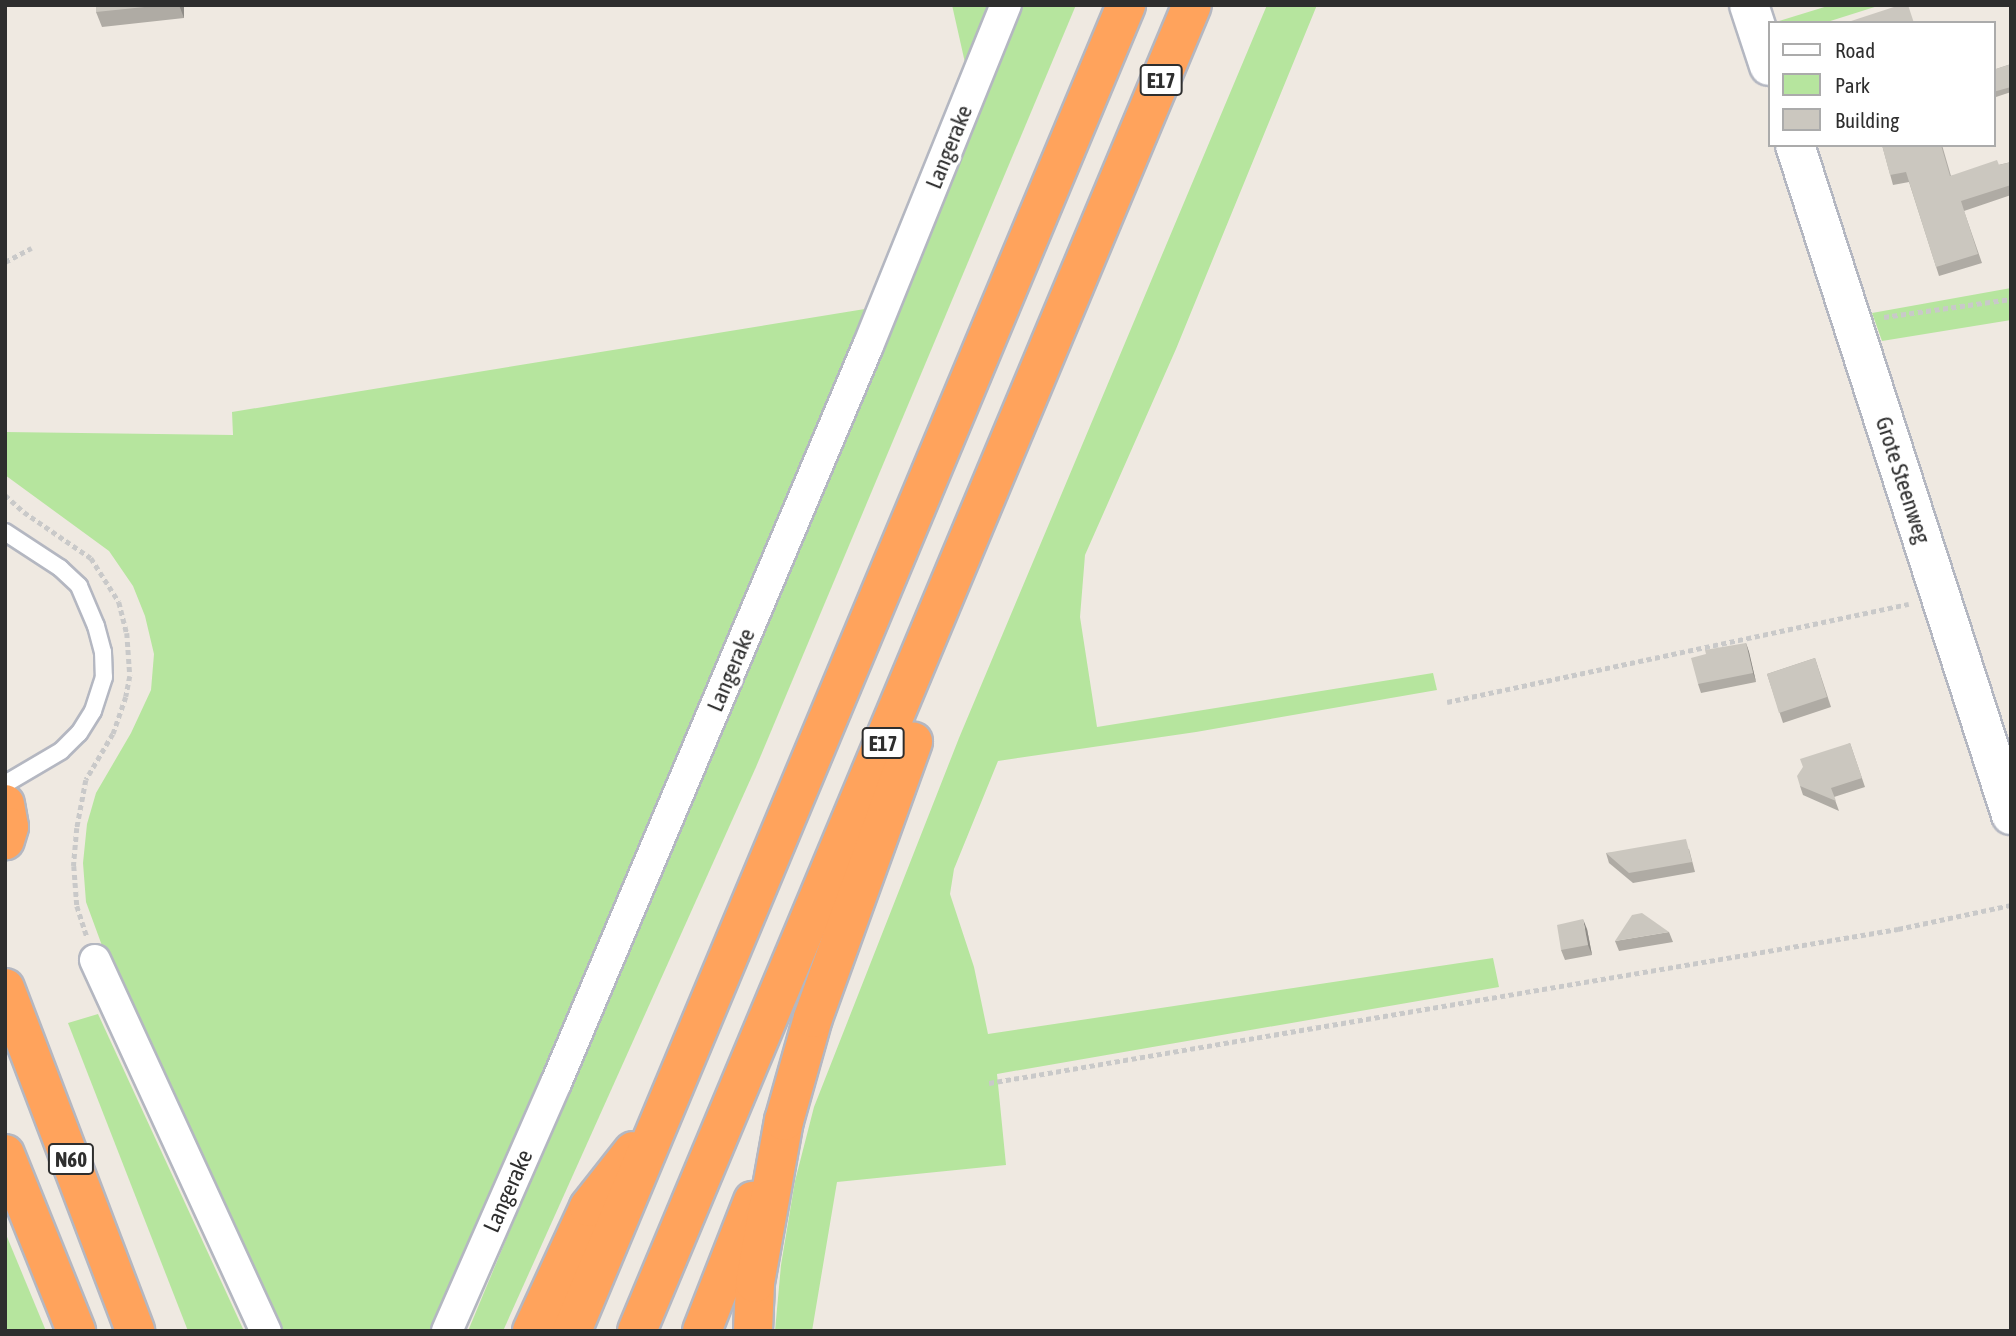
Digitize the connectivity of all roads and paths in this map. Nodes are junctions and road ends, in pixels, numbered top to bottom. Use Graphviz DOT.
graph roads {
  1 [pos="1006,5"];
  2 [pos="1126,5"];
  3 [pos="1192,5"];
  4 [pos="1749,5"];
  5 [pos="1768,63"];
  6 [pos="1796,147"];
  7 [pos="1130,155"];
  8 [pos="31,248"];
  9 [pos="5,262"];
  10 [pos="2011,299"];
  11 [pos="1852,322"];
  12 [pos="5,532"];
  13 [pos="1940,597"];
  14 [pos="1447,702"];
  15 [pos="5,784"];
  16 [pos="5,804"];
  17 [pos="2011,815"];
  18 [pos="5,840"];
  19 [pos="2011,905"];
  20 [pos="95,960"];
  21 [pos="5,988"];
  22 [pos="989,1083"];
  23 [pos="664,1111"];
  24 [pos="785,1121"];
  25 [pos="5,1154"];
  26 [pos="76,1331"];
  27 [pos="135,1331"];
  28 [pos="266,1331"];
  29 [pos="447,1331"];
  30 [pos="532,1331"];
  31 [pos="572,1331"];
  32 [pos="637,1331"];
  33 [pos="702,1331"];
  34 [pos="753,1331"];
  1 -- 29 [label="street, Langerake"];
  2 -- 23 [label="highway, E17"];
  3 -- 7 [label="highway, E17"];
  4 -- 5 [label="street"];
  6 -- 11 [label="street, Grote Steenweg"];
  7 -- 24 [label="highway"];
  7 -- 32 [label="highway, E17"];
  8 -- 9 [label="path"];
  10 -- 11 [label="path"];
  11 -- 13 [label="street, Grote Steenweg"];
  12 -- 15 [label="lane"];
  13 -- 14 [label="path"];
  13 -- 17 [label="street, Grote Steenweg"];
  16 -- 18 [label="highway"];
  19 -- 22 [label="path"];
  20 -- 28 [label="street"];
  21 -- 27 [label="highway, N60"];
  23 -- 30 [label="highway"];
  23 -- 31 [label="highway, E17"];
  24 -- 33 [label="highway"];
  24 -- 34 [label="highway"];
  25 -- 26 [label="highway, N60"];
}
